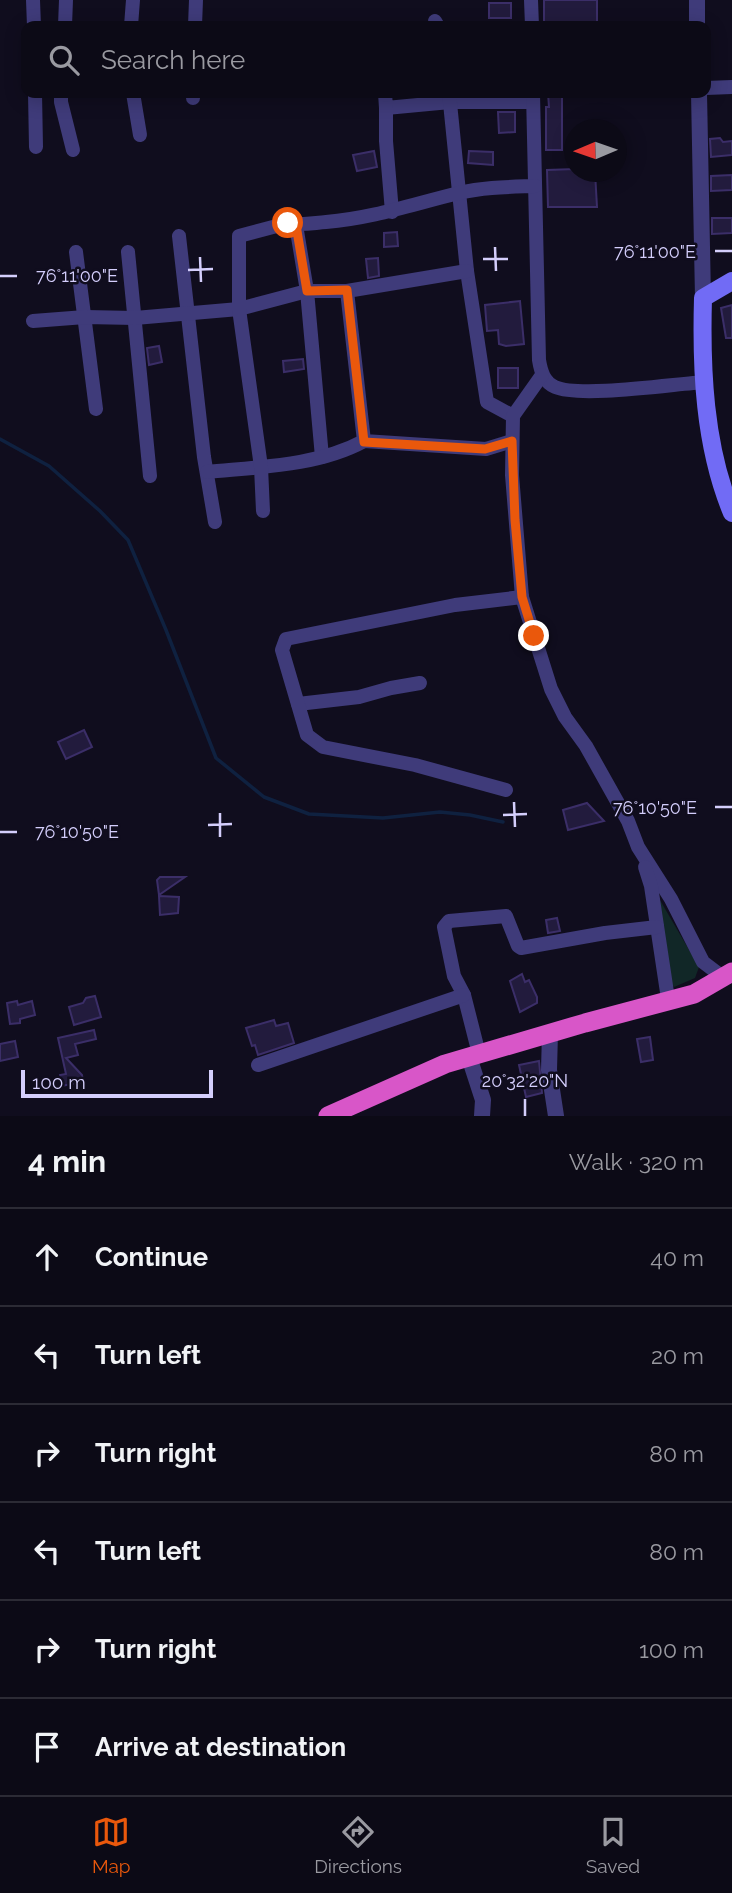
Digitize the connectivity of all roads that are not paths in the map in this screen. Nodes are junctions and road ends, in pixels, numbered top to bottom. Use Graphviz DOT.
graph roads {
  1 [pos="33,0"];
  2 [pos="66,0"];
  3 [pos="133,0"];
  4 [pos="196,0"];
  5 [pos="531,0"];
  6 [pos="697,0"];
  7 [pos="34,21"];
  8 [pos="65,21"];
  9 [pos="131,21"];
  10 [pos="195,21"];
  11 [pos="532,21"];
  12 [pos="697,21"];
  13 [pos="732,87"];
  14 [pos="711,88"];
  15 [pos="35,98"];
  16 [pos="61,98"];
  17 [pos="134,98"];
  18 [pos="385,98"];
  19 [pos="444,98"];
  20 [pos="450,98"];
  21 [pos="533,98"];
  22 [pos="699,98"];
  23 [pos="386,108"];
  24 [pos="140,135"];
  25 [pos="36,147"];
  26 [pos="73,150"];
  27 [pos="535,186"];
  28 [pos="460,193"];
  29 [pos="393,212"];
  30 [pos="296,225"];
  31 [pos="179,236"];
  32 [pos="76,252"];
  33 [pos="128,252"];
  34 [pos="467,271"];
  35 [pos="732,281"];
  36 [pos="347,290"];
  37 [pos="307,291"];
  38 [pos="703,298"];
  39 [pos="239,309"];
  40 [pos="188,313"];
  41 [pos="85,317"];
  42 [pos="135,318"];
  43 [pos="33,321"];
  44 [pos="542,375"];
  45 [pos="705,382"];
  46 [pos="96,409"];
  47 [pos="513,416"];
  48 [pos="512,441"];
  49 [pos="364,442"];
  50 [pos="322,457"];
  51 [pos="261,467"];
  52 [pos="207,472"];
  53 [pos="150,476"];
  54 [pos="263,511"];
  55 [pos="732,513"];
  56 [pos="215,522"];
  57 [pos="522,597"];
  58 [pos="419,683"];
  59 [pos="298,704"];
  60 [pos="506,790"];
  61 [pos="638,847"];
  62 [pos="657,927"];
  63 [pos="728,975"];
  64 [pos="464,995"];
  65 [pos="668,999"];
  66 [pos="550,1033"];
  67 [pos="474,1056"];
  68 [pos="258,1065"];
  69 [pos="328,1116"];
  70 [pos="482,1116"];
  71 [pos="556,1116"];
  1 -- 7 [label="street"];
  2 -- 8 [label="street"];
  3 -- 9 [label="street"];
  4 -- 10 [label="street"];
  5 -- 11 [label="street"];
  6 -- 12 [label="street"];
  13 -- 14 [label="street"];
  15 -- 25 [label="street"];
  16 -- 26 [label="street"];
  17 -- 24 [label="street"];
  18 -- 23 [label="street"];
  19 -- 23 [label="street"];
  20 -- 28 [label="street"];
  21 -- 27 [label="street"];
  22 -- 38 [label="street"];
  23 -- 29 [label="street"];
  27 -- 28 [label="street"];
  27 -- 44 [label="street"];
  28 -- 29 [label="street"];
  28 -- 34 [label="street"];
  29 -- 30 [label="street"];
  30 -- 37 [label="street"];
  30 -- 39 [label="street"];
  31 -- 40 [label="street"];
  32 -- 41 [label="street"];
  33 -- 42 [label="street"];
  34 -- 36 [label="street"];
  34 -- 47 [label="street"];
  35 -- 38 [label="main road"];
  36 -- 37 [label="street"];
  36 -- 49 [label="street"];
  37 -- 39 [label="street"];
  37 -- 50 [label="street"];
  38 -- 45 [label="main road"];
  39 -- 40 [label="street"];
  39 -- 51 [label="street"];
  40 -- 42 [label="street"];
  40 -- 52 [label="street"];
  41 -- 42 [label="street"];
  41 -- 43 [label="street"];
  41 -- 46 [label="street"];
  42 -- 53 [label="street"];
  44 -- 45 [label="street"];
  44 -- 47 [label="street"];
  45 -- 55 [label="main road"];
  47 -- 48 [label="street"];
  48 -- 49 [label="street"];
  48 -- 57 [label="street"];
  49 -- 50 [label="street"];
  50 -- 51 [label="street"];
  51 -- 52 [label="street"];
  51 -- 54 [label="street"];
  52 -- 56 [label="street"];
  57 -- 59 [label="street"];
  57 -- 61 [label="street"];
  58 -- 59 [label="street"];
  59 -- 60 [label="street"];
  61 -- 62 [label="street"];
  61 -- 63 [label="street"];
  62 -- 64 [label="street"];
  62 -- 65 [label="street"];
  63 -- 65 [label="highway"];
  64 -- 67 [label="street"];
  64 -- 68 [label="street"];
  65 -- 66 [label="highway"];
  66 -- 67 [label="highway"];
  66 -- 71 [label="street"];
  67 -- 69 [label="highway"];
  67 -- 70 [label="street"];
}
